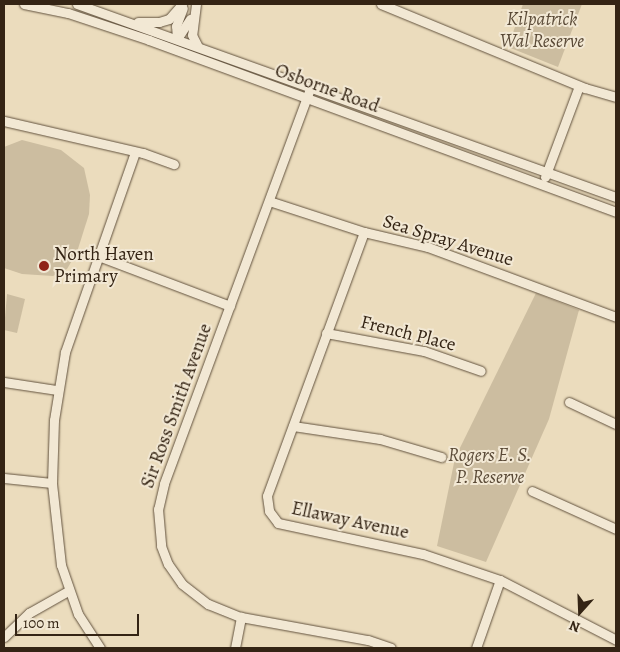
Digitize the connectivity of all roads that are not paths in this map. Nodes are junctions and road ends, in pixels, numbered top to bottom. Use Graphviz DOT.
graph roads {
  1 [pos="24,4"];
  2 [pos="29,4"];
  3 [pos="77,4"];
  4 [pos="183,4"];
  5 [pos="196,4"];
  6 [pos="381,4"];
  7 [pos="130,22"];
  8 [pos="177,39"];
  9 [pos="158,43"];
  10 [pos="198,47"];
  11 [pos="190,54"];
  12 [pos="311,86"];
  13 [pos="579,86"];
  14 [pos="616,97"];
  15 [pos="306,99"];
  16 [pos="4,121"];
  17 [pos="135,152"];
  18 [pos="174,164"];
  19 [pos="547,172"];
  20 [pos="542,185"];
  21 [pos="616,197"];
  22 [pos="269,202"];
  23 [pos="616,212"];
  24 [pos="364,232"];
  25 [pos="98,256"];
  26 [pos="230,306"];
  27 [pos="616,317"];
  28 [pos="326,333"];
  29 [pos="481,371"];
  30 [pos="4,382"];
  31 [pos="57,390"];
  32 [pos="569,402"];
  33 [pos="616,424"];
  34 [pos="293,426"];
  35 [pos="441,457"];
  36 [pos="4,478"];
  37 [pos="52,483"];
  38 [pos="532,491"];
  39 [pos="616,529"];
  40 [pos="500,580"];
  41 [pos="68,592"];
  42 [pos="241,617"];
  43 [pos="4,638"];
  44 [pos="616,640"];
  45 [pos="100,648"];
  46 [pos="235,648"];
  47 [pos="391,648"];
  48 [pos="476,648"];
  1 -- 2 [label="street, Osborne Road"];
  2 -- 9 [label="street, Osborne Road"];
  3 -- 7 [label="street, Osborne Road"];
  4 -- 7 [label="street"];
  4 -- 8 [label="street"];
  5 -- 8 [label="street"];
  5 -- 10 [label="street"];
  6 -- 13 [label="street"];
  7 -- 8 [label="street, Osborne Road"];
  8 -- 9 [label="street"];
  8 -- 10 [label="street, Osborne Road"];
  8 -- 11 [label="street"];
  9 -- 11 [label="street, Osborne Road"];
  10 -- 12 [label="street, Osborne Road"];
  11 -- 15 [label="street, Osborne Road"];
  12 -- 15 [label="street, Sir Ross Smith Avenue"];
  12 -- 19 [label="street, Osborne Road"];
  13 -- 14 [label="street"];
  13 -- 19 [label="street"];
  15 -- 20 [label="street, Osborne Road"];
  15 -- 22 [label="street, Sir Ross Smith Avenue"];
  16 -- 17 [label="street"];
  17 -- 18 [label="street"];
  17 -- 25 [label="street"];
  19 -- 20 [label="street"];
  19 -- 21 [label="street, Osborne Road"];
  20 -- 23 [label="street, Osborne Road"];
  22 -- 24 [label="street, Sea Spray Avenue"];
  22 -- 26 [label="street, Sir Ross Smith Avenue"];
  24 -- 27 [label="street, Sea Spray Avenue"];
  24 -- 28 [label="street, Ellaway Avenue"];
  25 -- 26 [label="street"];
  25 -- 31 [label="street"];
  26 -- 42 [label="street, Sir Ross Smith Avenue"];
  28 -- 29 [label="street, French Place"];
  28 -- 34 [label="street, Ellaway Avenue"];
  30 -- 31 [label="street"];
  31 -- 37 [label="street"];
  32 -- 33 [label="street"];
  34 -- 35 [label="street"];
  34 -- 40 [label="street, Ellaway Avenue"];
  36 -- 37 [label="street"];
  37 -- 41 [label="street"];
  38 -- 39 [label="street"];
  40 -- 44 [label="street, Ellaway Avenue"];
  40 -- 48 [label="street"];
  41 -- 43 [label="street"];
  41 -- 45 [label="street"];
  42 -- 46 [label="street"];
  42 -- 47 [label="street, Sir Ross Smith Avenue"];
}
